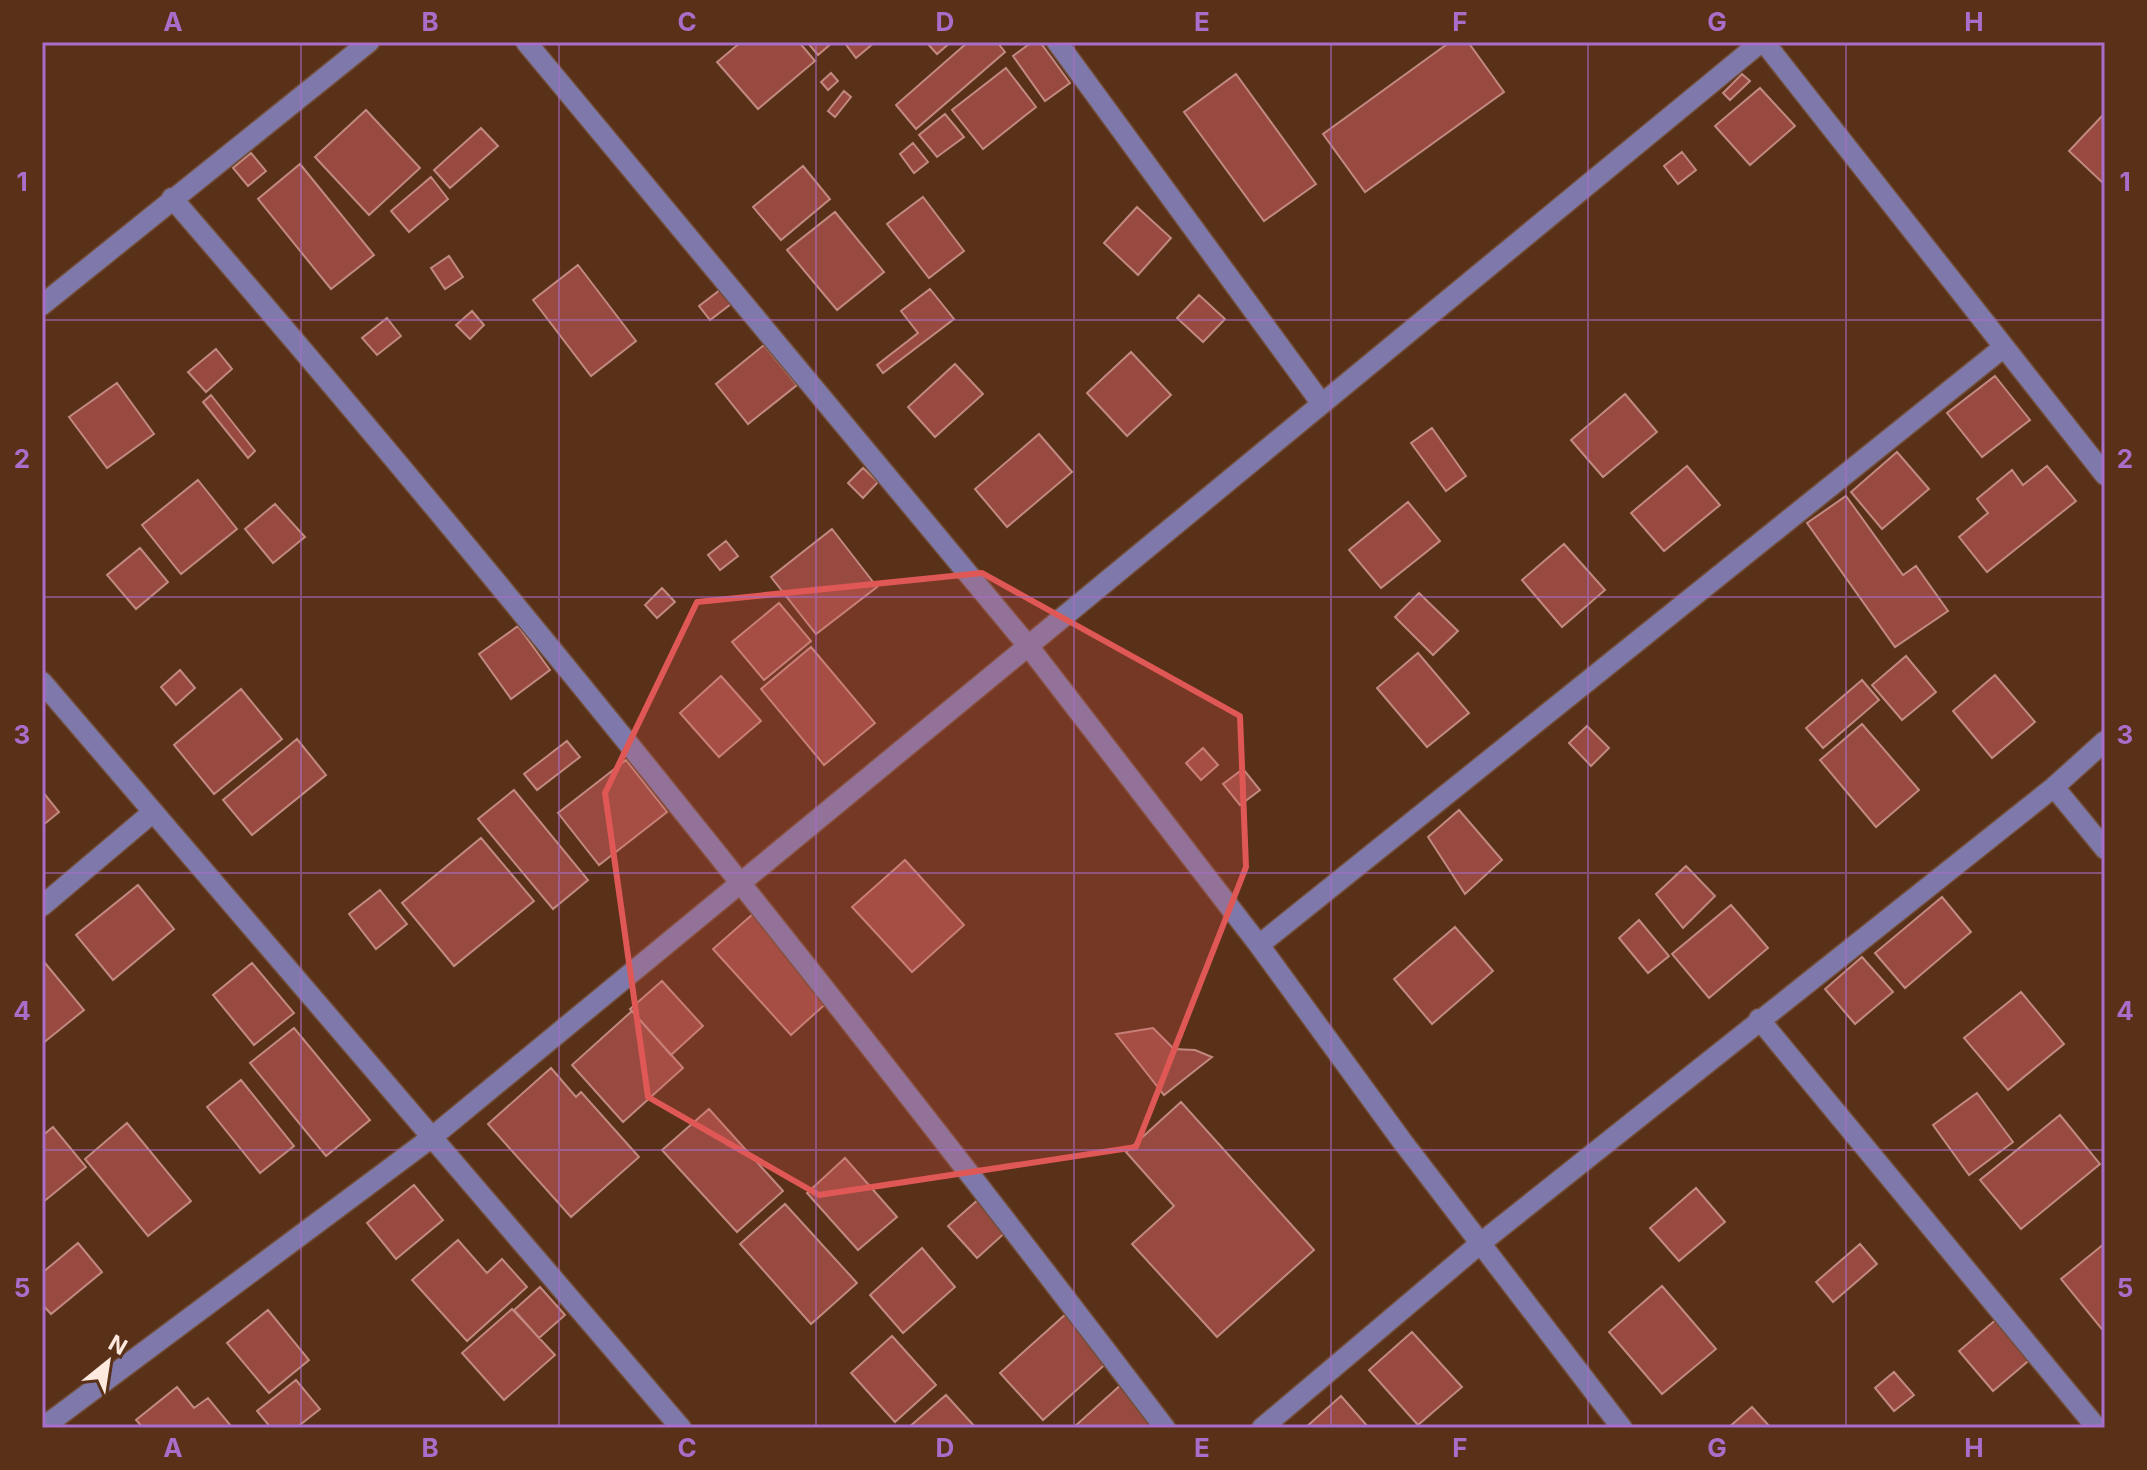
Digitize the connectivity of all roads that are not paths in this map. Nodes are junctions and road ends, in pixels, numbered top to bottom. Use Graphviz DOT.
graph roads {
  1 [pos="369,42"];
  2 [pos="526,42"];
  3 [pos="1057,42"];
  4 [pos="1763,42"];
  5 [pos="172,198"];
  6 [pos="42,305"];
  7 [pos="2004,347"];
  8 [pos="1322,404"];
  9 [pos="2105,475"];
  10 [pos="1029,647"];
  11 [pos="42,682"];
  12 [pos="2105,741"];
  13 [pos="2054,787"];
  14 [pos="152,813"];
  15 [pos="2105,849"];
  16 [pos="740,882"];
  17 [pos="42,906"];
  18 [pos="1259,945"];
  19 [pos="1759,1019"];
  20 [pos="431,1138"];
  21 [pos="1482,1242"];
  22 [pos="42,1428"];
  23 [pos="681,1428"];
  24 [pos="1165,1428"];
  25 [pos="1262,1428"];
  26 [pos="1622,1428"];
  27 [pos="2097,1428"];
  1 -- 5 [label="street"];
  2 -- 10 [label="street"];
  3 -- 8 [label="street"];
  4 -- 7 [label="street"];
  4 -- 8 [label="street"];
  5 -- 6 [label="street"];
  5 -- 16 [label="street"];
  7 -- 9 [label="street"];
  7 -- 18 [label="street"];
  8 -- 10 [label="street"];
  10 -- 16 [label="street"];
  10 -- 18 [label="street"];
  11 -- 14 [label="street"];
  12 -- 13 [label="street"];
  13 -- 15 [label="street"];
  13 -- 19 [label="street"];
  14 -- 17 [label="street"];
  14 -- 20 [label="street"];
  16 -- 20 [label="street"];
  16 -- 24 [label="street"];
  18 -- 21 [label="street"];
  19 -- 21 [label="street"];
  19 -- 27 [label="street"];
  20 -- 22 [label="street"];
  20 -- 23 [label="street"];
  21 -- 25 [label="street"];
  21 -- 26 [label="street"];
}
